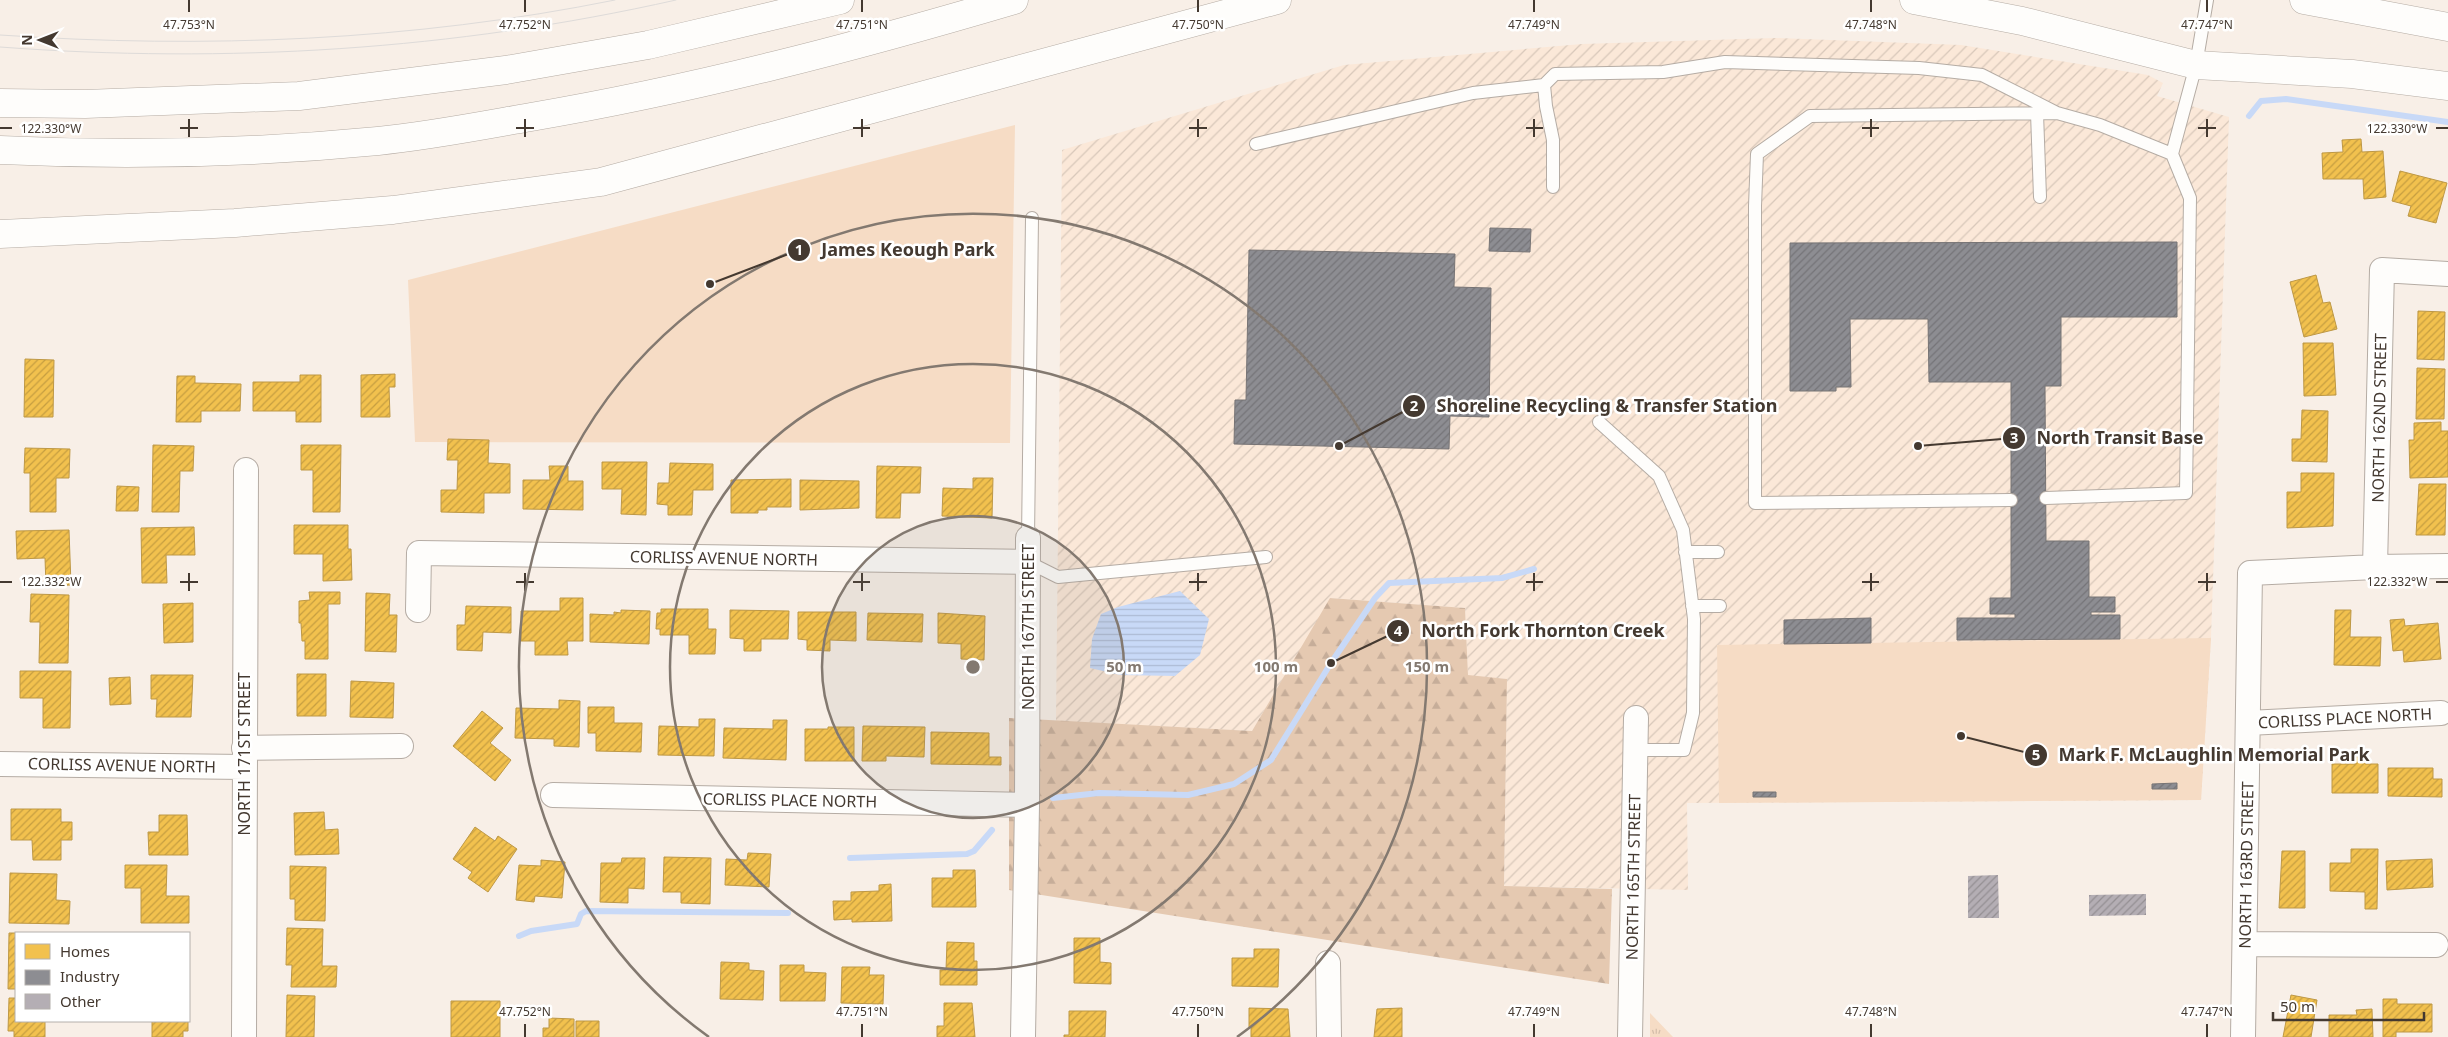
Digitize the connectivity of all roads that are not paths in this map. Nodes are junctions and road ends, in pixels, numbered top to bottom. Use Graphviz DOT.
graph roads {
  1 [pos="840,0"];
  2 [pos="1014,0"];
  3 [pos="1277,0"];
  4 [pos="1914,0"];
  5 [pos="2208,0"];
  6 [pos="2304,0"];
  7 [pos="2448,27"];
  8 [pos="2196,65"];
  9 [pos="1544,85"];
  10 [pos="2448,86"];
  11 [pos="0,103"];
  12 [pos="2037,113"];
  13 [pos="2057,113"];
  14 [pos="0,140"];
  15 [pos="1256,144"];
  16 [pos="0,150"];
  17 [pos="50,152"];
  18 [pos="2172,154"];
  19 [pos="1553,187"];
  20 [pos="2040,197"];
  21 [pos="1032,218"];
  22 [pos="0,223"];
  23 [pos="99,228"];
  24 [pos="0,234"];
  25 [pos="2448,274"];
  26 [pos="1599,422"];
  27 [pos="246,470"];
  28 [pos="2046,498"];
  29 [pos="2011,500"];
  30 [pos="1028,538"];
  31 [pos="1685,552"];
  32 [pos="1718,552"];
  33 [pos="1266,557"];
  34 [pos="1028,562"];
  35 [pos="2448,566"];
  36 [pos="2375,567"];
  37 [pos="1692,606"];
  38 [pos="1720,606"];
  39 [pos="418,610"];
  40 [pos="2441,713"];
  41 [pos="1636,718"];
  42 [pos="2248,722"];
  43 [pos="402,746"];
  44 [pos="1636,750"];
  45 [pos="244,757"];
  46 [pos="0,764"];
  47 [pos="553,795"];
  48 [pos="1027,805"];
  49 [pos="2245,944"];
  50 [pos="2436,945"];
  51 [pos="1328,963"];
  52 [pos="244,1037"];
  53 [pos="1023,1037"];
  54 [pos="1329,1037"];
  55 [pos="1630,1037"];
  56 [pos="2243,1037"];
  1 -- 11 [label="highway"];
  2 -- 17 [label="highway"];
  3 -- 23 [label="highway"];
  4 -- 8 [label="highway"];
  5 -- 8 [label="lane"];
  6 -- 7 [label="highway"];
  8 -- 10 [label="highway"];
  8 -- 18 [label="lane"];
  9 -- 13 [label="lane"];
  9 -- 15 [label="lane"];
  9 -- 19 [label="lane"];
  12 -- 13 [label="lane"];
  12 -- 20 [label="lane"];
  12 -- 29 [label="lane"];
  13 -- 18 [label="lane"];
  14 -- 17 [label="highway"];
  16 -- 17 [label="highway"];
  18 -- 28 [label="lane"];
  21 -- 30 [label="lane, NORTH 167TH STREET"];
  22 -- 23 [label="highway"];
  23 -- 24 [label="highway"];
  25 -- 36 [label="street, NORTH 162ND STREET"];
  26 -- 31 [label="lane"];
  27 -- 45 [label="street, NORTH 171ST STREET"];
  30 -- 34 [label="street, NORTH 167TH STREET"];
  31 -- 32 [label="lane"];
  31 -- 37 [label="lane"];
  33 -- 34 [label="lane"];
  34 -- 39 [label="street, CORLISS AVENUE NORTH"];
  34 -- 48 [label="street, NORTH 167TH STREET"];
  35 -- 36 [label="street"];
  36 -- 42 [label="street, NORTH 163RD STREET"];
  37 -- 38 [label="lane"];
  37 -- 44 [label="lane"];
  40 -- 42 [label="street, CORLISS PLACE NORTH"];
  41 -- 44 [label="street, NORTH 165TH STREET"];
  42 -- 49 [label="street, NORTH 163RD STREET"];
  43 -- 45 [label="street, CORLISS AVENUE NORTH"];
  44 -- 55 [label="street, NORTH 165TH STREET"];
  45 -- 46 [label="street, CORLISS AVENUE NORTH"];
  45 -- 52 [label="street, NORTH 171ST STREET"];
  47 -- 48 [label="street, CORLISS PLACE NORTH"];
  48 -- 53 [label="street, NORTH 167TH STREET"];
  49 -- 50 [label="street"];
  49 -- 56 [label="street, NORTH 163RD STREET"];
  51 -- 54 [label="street"];
}
